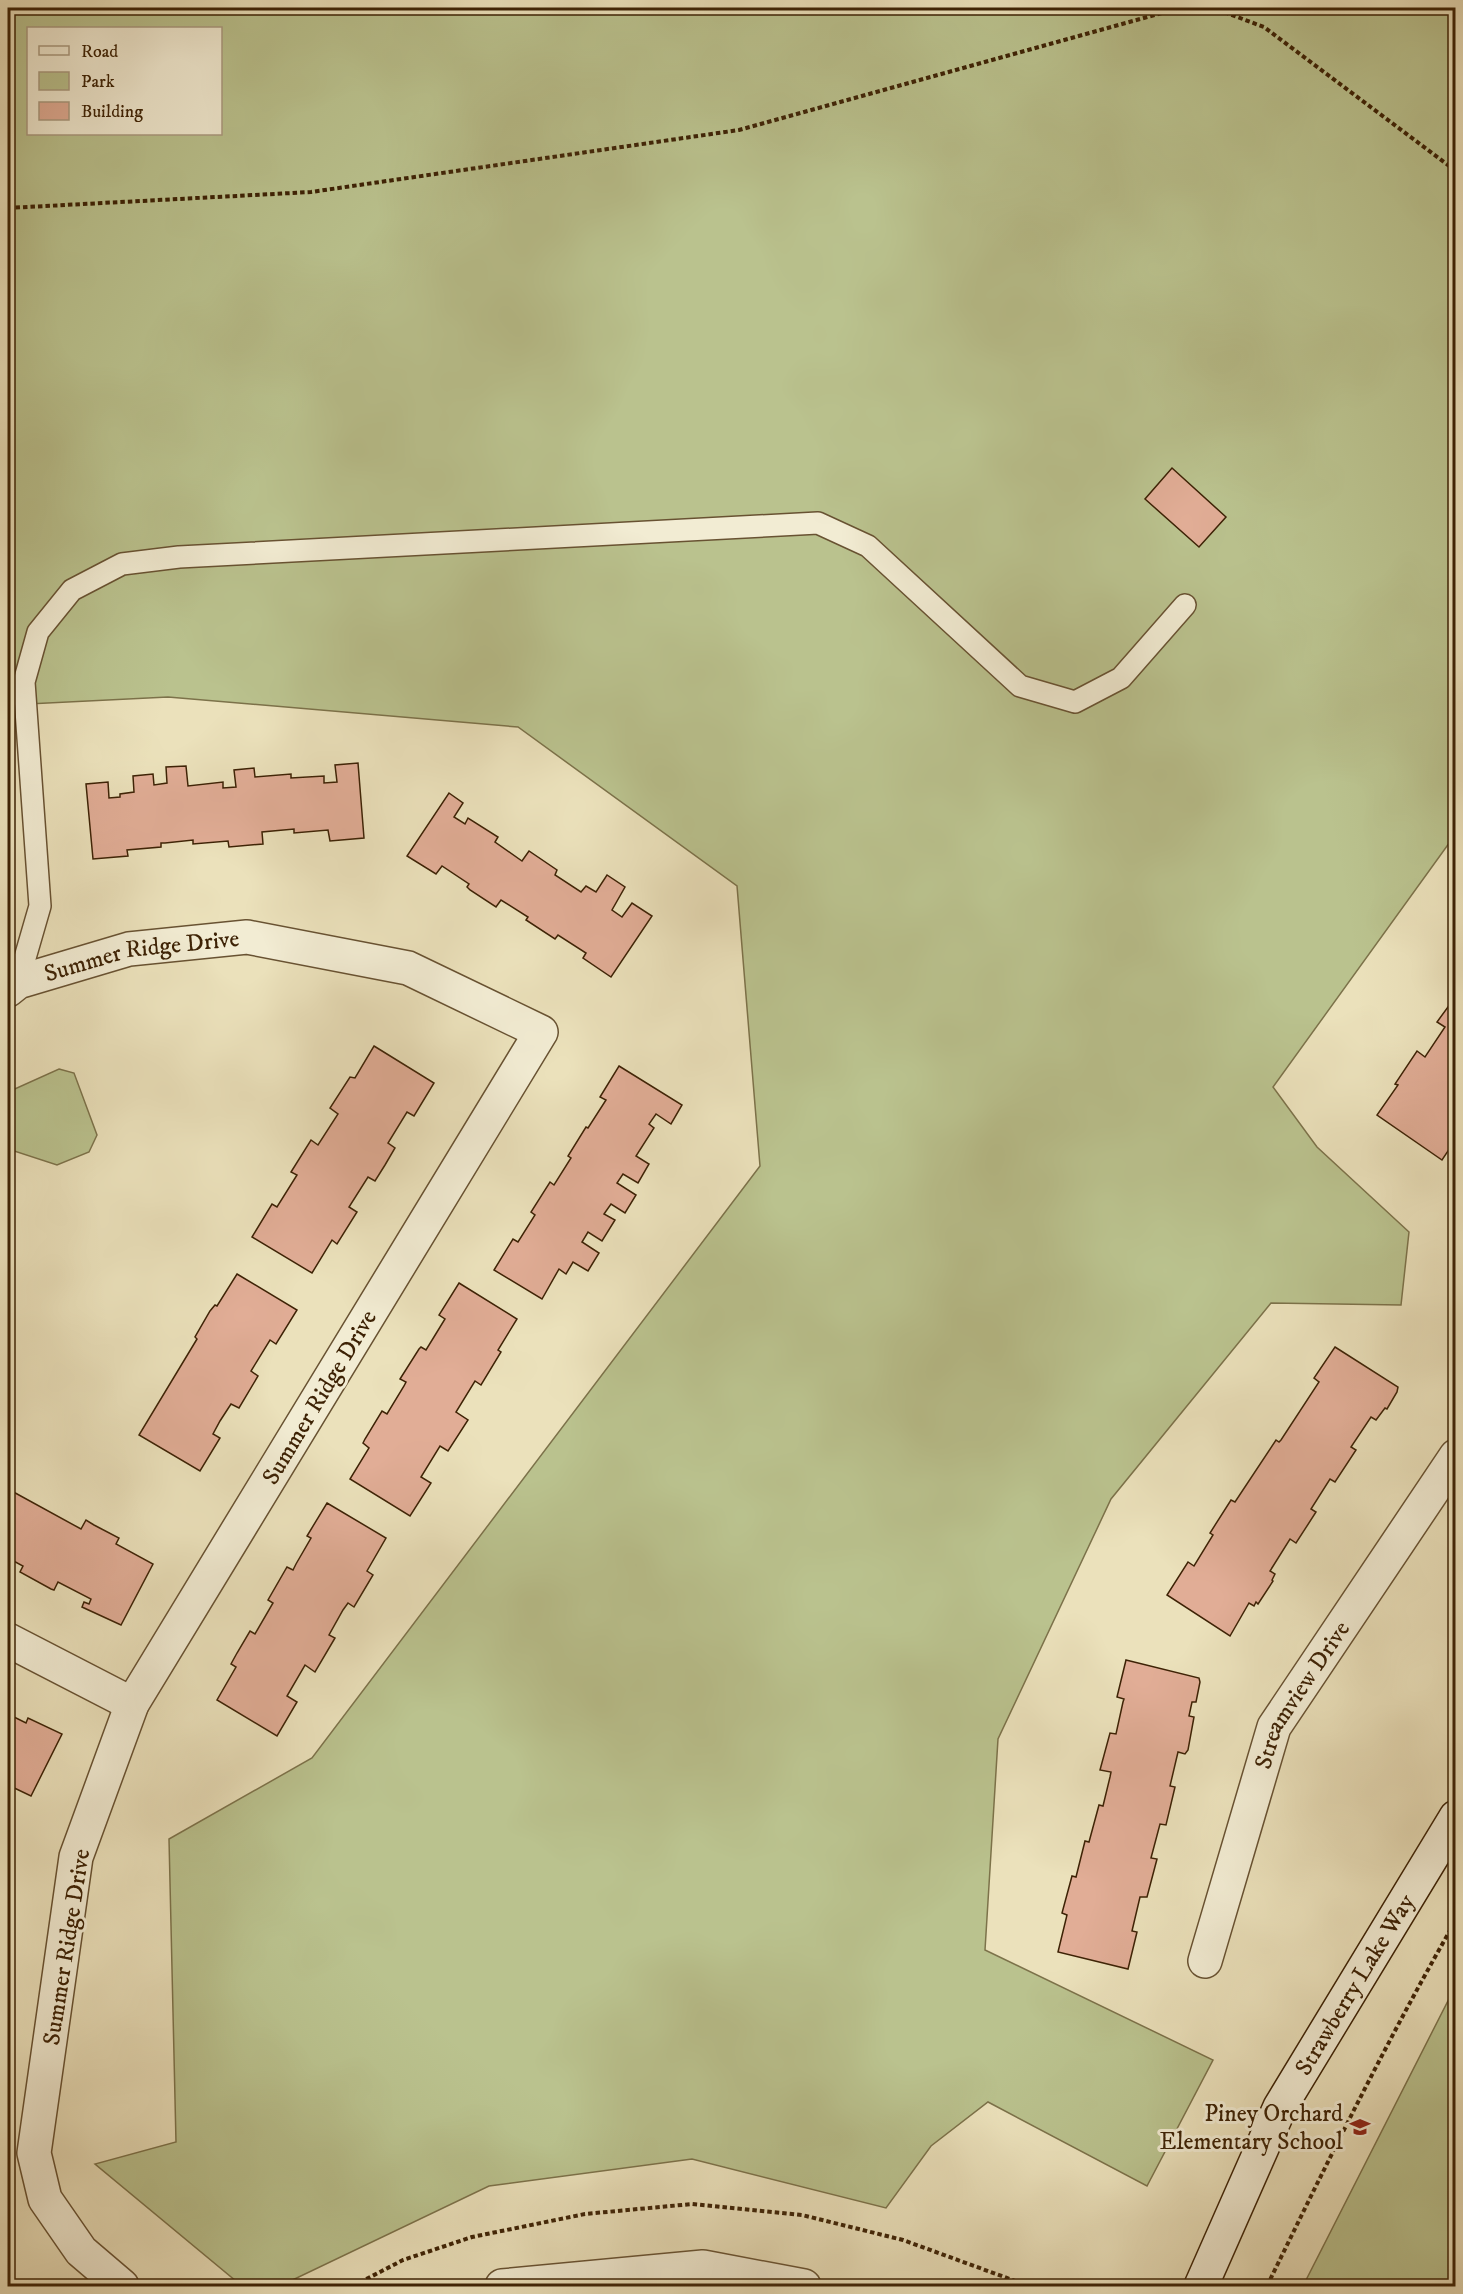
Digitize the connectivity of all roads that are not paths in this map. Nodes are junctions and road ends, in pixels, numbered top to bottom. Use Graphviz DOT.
graph roads {
  1 [pos="1185,606"];
  2 [pos="11,979"];
  3 [pos="1455,1456"];
  4 [pos="8,1640"];
  5 [pos="132,1704"];
  6 [pos="1455,1817"];
  7 [pos="1205,1961"];
  8 [pos="122,2286"];
  9 [pos="502,2286"];
  10 [pos="804,2286"];
  11 [pos="1201,2286"];
  1 -- 2 [label="lane"];
  2 -- 5 [label="street, Summer Ridge Drive"];
  3 -- 7 [label="street, Streamview Drive"];
  4 -- 5 [label="street"];
  5 -- 8 [label="street, Summer Ridge Drive"];
  6 -- 11 [label="street, Strawberry Lake Way"];
  9 -- 10 [label="street"];
}
